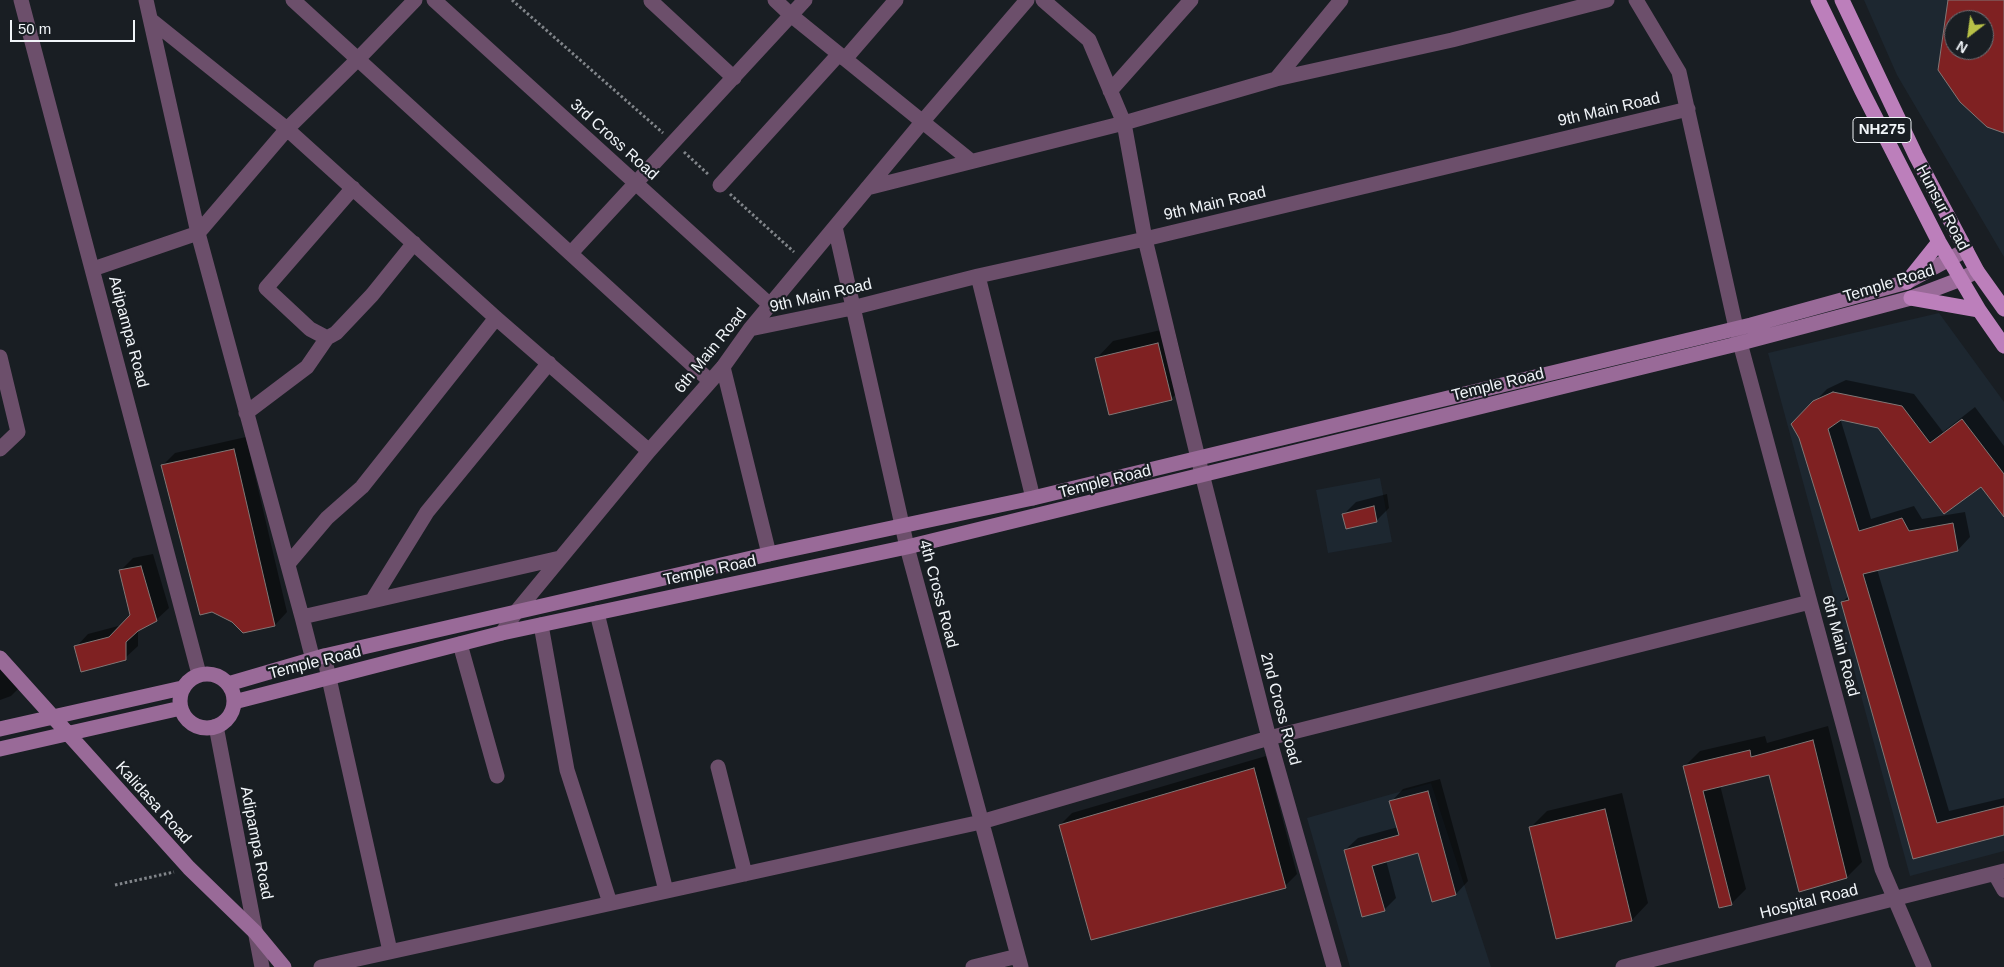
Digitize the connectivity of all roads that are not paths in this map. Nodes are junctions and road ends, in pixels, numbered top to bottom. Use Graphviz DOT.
graph roads {
  1 [pos="21,0"];
  2 [pos="146,0"];
  3 [pos="293,0"];
  4 [pos="415,0"];
  5 [pos="434,0"];
  6 [pos="775,0"];
  7 [pos="805,0"];
  8 [pos="896,0"];
  9 [pos="1027,0"];
  10 [pos="1043,0"];
  11 [pos="1191,0"];
  12 [pos="1341,0"];
  13 [pos="1607,0"];
  14 [pos="1636,0"];
  15 [pos="1818,0"];
  16 [pos="1842,0"];
  17 [pos="651,1"];
  18 [pos="792,16"];
  19 [pos="151,20"];
  20 [pos="842,57"];
  21 [pos="358,59"];
  22 [pos="734,78"];
  23 [pos="1276,80"];
  24 [pos="1110,91"];
  25 [pos="1688,109"];
  26 [pos="923,121"];
  27 [pos="1124,123"];
  28 [pos="287,129"];
  29 [pos="971,161"];
  30 [pos="636,184"];
  31 [pos="720,185"];
  32 [pos="353,188"];
  33 [pos="867,188"];
  34 [pos="835,227"];
  35 [pos="198,233"];
  36 [pos="1145,239"];
  37 [pos="1939,242"];
  38 [pos="414,243"];
  39 [pos="1966,250"];
  40 [pos="571,253"];
  41 [pos="1949,259"];
  42 [pos="93,269"];
  43 [pos="1977,271"];
  44 [pos="978,276"];
  45 [pos="1961,279"];
  46 [pos="1907,282"];
  47 [pos="1911,298"];
  48 [pos="770,305"];
  49 [pos="852,308"];
  50 [pos="2004,309"];
  51 [pos="1979,310"];
  52 [pos="496,318"];
  53 [pos="1736,328"];
  54 [pos="750,329"];
  55 [pos="327,338"];
  56 [pos="1741,343"];
  57 [pos="2004,346"];
  58 [pos="0,357"];
  59 [pos="548,363"];
  60 [pos="723,367"];
  61 [pos="710,382"];
  62 [pos="246,413"];
  63 [pos="0,449"];
  64 [pos="649,451"];
  65 [pos="1198,458"];
  66 [pos="1203,476"];
  67 [pos="1033,498"];
  68 [pos="901,525"];
  69 [pos="906,547"];
  70 [pos="769,554"];
  71 [pos="560,558"];
  72 [pos="288,564"];
  73 [pos="372,602"];
  74 [pos="1810,602"];
  75 [pos="516,612"];
  76 [pos="597,613"];
  77 [pos="302,617"];
  78 [pos="541,625"];
  79 [pos="502,633"];
  80 [pos="460,644"];
  81 [pos="0,658"];
  82 [pos="318,658"];
  83 [pos="199,674"];
  84 [pos="328,678"];
  85 [pos="228,684"];
  86 [pos="182,688"];
  87 [pos="234,702"];
  88 [pos="180,708"];
  89 [pos="52,716"];
  90 [pos="216,726"];
  91 [pos="0,729"];
  92 [pos="68,733"];
  93 [pos="1269,738"];
  94 [pos="0,749"];
  95 [pos="718,768"];
  96 [pos="496,776"];
  97 [pos="981,822"];
  98 [pos="2000,873"];
  99 [pos="745,874"];
  100 [pos="2004,890"];
  101 [pos="666,891"];
  102 [pos="1894,899"];
  103 [pos="610,903"];
  104 [pos="255,932"];
  105 [pos="390,952"];
  106 [pos="1019,962"];
  107 [pos="262,967"];
  108 [pos="284,967"];
  109 [pos="321,967"];
  110 [pos="973,967"];
  111 [pos="1334,967"];
  112 [pos="1623,967"];
  113 [pos="1924,967"];
  1 -- 42 [label="street, Adipampa Road"];
  2 -- 19 [label="street"];
  3 -- 21 [label="street"];
  4 -- 21 [label="street"];
  5 -- 30 [label="street, 3rd Cross Road"];
  6 -- 18 [label="street"];
  7 -- 18 [label="street"];
  8 -- 20 [label="street"];
  9 -- 26 [label="street, 6th Main Road"];
  10 -- 24 [label="street, 2nd Cross Road"];
  11 -- 24 [label="street"];
  12 -- 23 [label="street"];
  13 -- 23 [label="street"];
  14 -- 25 [label="street, 6th Main Road"];
  15 -- 37 [label="main road, Hunsur Road / NH275"];
  16 -- 39 [label="main road"];
  17 -- 22 [label="street"];
  18 -- 20 [label="street"];
  18 -- 22 [label="street"];
  19 -- 28 [label="street"];
  19 -- 35 [label="street"];
  20 -- 26 [label="street"];
  20 -- 31 [label="street"];
  21 -- 28 [label="street"];
  21 -- 40 [label="street"];
  22 -- 30 [label="street"];
  23 -- 27 [label="street"];
  24 -- 27 [label="street, 2nd Cross Road"];
  25 -- 36 [label="street, 9th Main Road"];
  25 -- 53 [label="street, 6th Main Road"];
  26 -- 29 [label="street"];
  26 -- 33 [label="street, 6th Main Road"];
  27 -- 29 [label="street"];
  27 -- 36 [label="street, 2nd Cross Road"];
  28 -- 32 [label="street"];
  28 -- 35 [label="street"];
  29 -- 33 [label="street"];
  30 -- 40 [label="street"];
  30 -- 48 [label="street, 3rd Cross Road"];
  32 -- 38 [label="street"];
  32 -- 55 [label="street"];
  33 -- 34 [label="street, 6th Main Road"];
  34 -- 48 [label="street, 6th Main Road"];
  34 -- 49 [label="street, 4th Cross Road"];
  35 -- 42 [label="street"];
  35 -- 62 [label="street"];
  36 -- 44 [label="street, 9th Main Road"];
  36 -- 65 [label="street, 2nd Cross Road"];
  37 -- 41 [label="main road, Hunsur Road / NH275"];
  37 -- 46 [label="main road"];
  38 -- 52 [label="street"];
  38 -- 55 [label="street"];
  39 -- 41 [label="street, Temple Road"];
  39 -- 43 [label="main road"];
  40 -- 61 [label="street"];
  41 -- 45 [label="main road, Hunsur Road / NH275"];
  41 -- 46 [label="street, Temple Road"];
  42 -- 83 [label="street, Adipampa Road"];
  43 -- 45 [label="street, Temple Road"];
  43 -- 50 [label="main road"];
  44 -- 49 [label="street, 9th Main Road"];
  44 -- 67 [label="street"];
  45 -- 47 [label="street, Temple Road"];
  45 -- 51 [label="main road, Hunsur Road / NH275"];
  46 -- 53 [label="street, Temple Road"];
  47 -- 51 [label="main road"];
  47 -- 56 [label="street, Temple Road"];
  48 -- 54 [label="street, 6th Main Road"];
  49 -- 54 [label="street, 9th Main Road"];
  49 -- 68 [label="street, 4th Cross Road"];
  51 -- 57 [label="main road, Hunsur Road / NH275"];
  52 -- 59 [label="street"];
  52 -- 72 [label="street"];
  53 -- 56 [label="street, 6th Main Road"];
  53 -- 65 [label="street, Temple Road"];
  54 -- 60 [label="street, 6th Main Road"];
  55 -- 62 [label="street"];
  56 -- 66 [label="street, Temple Road"];
  56 -- 74 [label="street, 6th Main Road"];
  58 -- 63 [label="street"];
  59 -- 64 [label="street"];
  59 -- 73 [label="street"];
  60 -- 61 [label="street, 6th Main Road"];
  60 -- 70 [label="street"];
  61 -- 64 [label="street, 6th Main Road"];
  62 -- 72 [label="street"];
  64 -- 71 [label="street, 6th Main Road"];
  65 -- 66 [label="street, 2nd Cross Road"];
  65 -- 67 [label="street, Temple Road"];
  66 -- 69 [label="street, Temple Road"];
  66 -- 93 [label="street, 2nd Cross Road"];
  67 -- 68 [label="street, Temple Road"];
  68 -- 69 [label="street, 4th Cross Road"];
  68 -- 70 [label="street, Temple Road"];
  69 -- 76 [label="street, Temple Road"];
  69 -- 97 [label="street, 4th Cross Road"];
  70 -- 75 [label="street, Temple Road"];
  71 -- 73 [label="street"];
  71 -- 75 [label="street, 6th Main Road"];
  72 -- 77 [label="street"];
  73 -- 77 [label="street"];
  74 -- 93 [label="street"];
  74 -- 102 [label="street, 6th Main Road"];
  75 -- 79 [label="street, 6th Main Road"];
  75 -- 82 [label="street, Temple Road"];
  76 -- 78 [label="street, Temple Road"];
  76 -- 101 [label="street"];
  77 -- 82 [label="street"];
  78 -- 79 [label="street, Temple Road"];
  78 -- 103 [label="street"];
  79 -- 80 [label="street, Temple Road"];
  80 -- 84 [label="street, Temple Road"];
  80 -- 96 [label="street"];
  81 -- 89 [label="street, Kalidasa Road"];
  82 -- 84 [label="street"];
  82 -- 85 [label="street, Temple Road"];
  83 -- 85 [label="street"];
  83 -- 86 [label="street"];
  84 -- 87 [label="street, Temple Road"];
  84 -- 105 [label="street"];
  85 -- 87 [label="street"];
  86 -- 88 [label="street"];
  86 -- 89 [label="street"];
  87 -- 90 [label="street"];
  88 -- 90 [label="street"];
  88 -- 92 [label="street"];
  89 -- 91 [label="street"];
  89 -- 92 [label="street, Kalidasa Road"];
  90 -- 104 [label="street, Adipampa Road"];
  92 -- 94 [label="street"];
  92 -- 104 [label="street, Kalidasa Road"];
  93 -- 97 [label="street"];
  93 -- 111 [label="street, 2nd Cross Road"];
  95 -- 99 [label="street"];
  97 -- 99 [label="street"];
  97 -- 106 [label="street, 4th Cross Road"];
  98 -- 100 [label="street"];
  98 -- 102 [label="street, Hospital Road"];
  99 -- 101 [label="street"];
  101 -- 103 [label="street"];
  102 -- 112 [label="street, Hospital Road"];
  102 -- 113 [label="street, 6th Main Road"];
  103 -- 105 [label="street"];
  104 -- 107 [label="street, Adipampa Road"];
  104 -- 108 [label="street, Kalidasa Road"];
  105 -- 109 [label="street"];
  106 -- 110 [label="street"];
}
